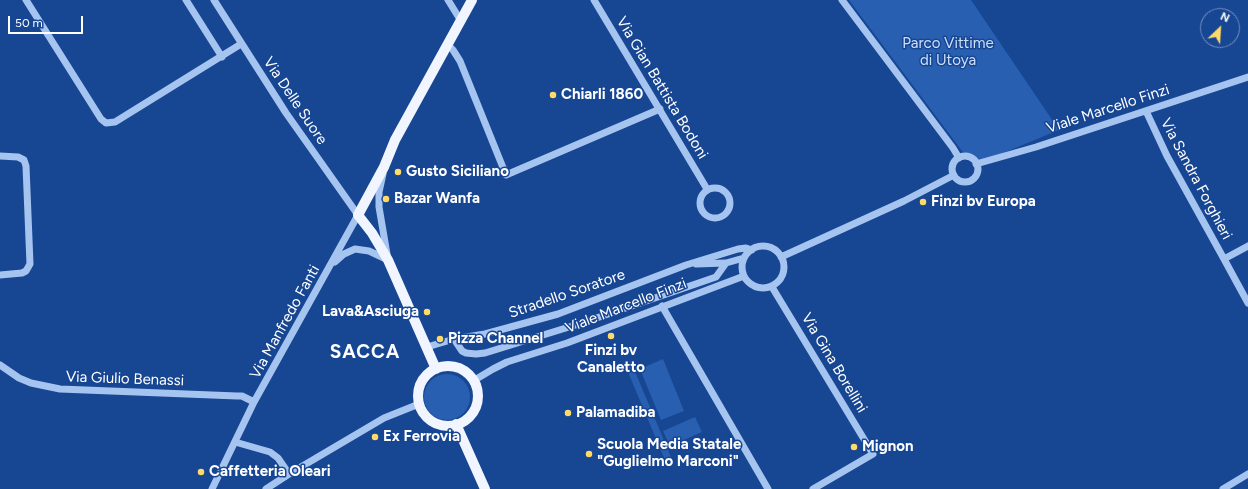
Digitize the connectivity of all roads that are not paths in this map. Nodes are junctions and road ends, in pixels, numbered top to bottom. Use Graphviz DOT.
graph roads {
  1 [pos="26,0"];
  2 [pos="186,0"];
  3 [pos="214,0"];
  4 [pos="448,0"];
  5 [pos="472,0"];
  6 [pos="594,0"];
  7 [pos="842,0"];
  8 [pos="461,20"];
  9 [pos="241,44"];
  10 [pos="448,45"];
  11 [pos="222,57"];
  12 [pos="1248,77"];
  13 [pos="660,109"];
  14 [pos="1146,111"];
  15 [pos="0,156"];
  16 [pos="959,158"];
  17 [pos="976,164"];
  18 [pos="384,167"];
  19 [pos="954,175"];
  20 [pos="707,189"];
  21 [pos="358,215"];
  22 [pos="1248,246"];
  23 [pos="752,250"];
  24 [pos="781,257"];
  25 [pos="744,258"];
  26 [pos="1224,259"];
  27 [pos="388,260"];
  28 [pos="726,263"];
  29 [pos="686,264"];
  30 [pos="331,266"];
  31 [pos="0,275"];
  32 [pos="744,276"];
  33 [pos="772,287"];
  34 [pos="1248,303"];
  35 [pos="662,306"];
  36 [pos="454,339"];
  37 [pos="426,347"];
  38 [pos="0,365"];
  39 [pos="436,369"];
  40 [pos="473,381"];
  41 [pos="254,402"];
  42 [pos="419,404"];
  43 [pos="456,424"];
  44 [pos="235,442"];
  45 [pos="289,474"];
  46 [pos="1248,474"];
  47 [pos="212,489"];
  48 [pos="266,489"];
  49 [pos="485,489"];
  50 [pos="768,489"];
  51 [pos="813,489"];
  52 [pos="1223,489"];
  1 -- 11 [label="street"];
  2 -- 11 [label="street"];
  3 -- 9 [label="street, Via Delle Suore"];
  4 -- 8 [label="street"];
  5 -- 8 [label="main road"];
  6 -- 13 [label="street, Via Gian Battista Bodoni"];
  7 -- 16 [label="street"];
  8 -- 10 [label="main road"];
  9 -- 11 [label="street"];
  9 -- 21 [label="street, Via Delle Suore"];
  10 -- 13 [label="street"];
  10 -- 18 [label="main road"];
  12 -- 14 [label="street, Viale Marcello Finzi"];
  13 -- 20 [label="street, Via Gian Battista Bodoni"];
  14 -- 17 [label="street, Viale Marcello Finzi"];
  14 -- 26 [label="street, Via Sandra Forghieri"];
  15 -- 31 [label="street"];
  16 -- 17 [label="street"];
  16 -- 19 [label="street"];
  17 -- 19 [label="street"];
  18 -- 21 [label="main road"];
  18 -- 27 [label="street"];
  19 -- 24 [label="street"];
  20 -- 20 [label="street"];
  21 -- 27 [label="main road"];
  21 -- 30 [label="street, Via Manfredo Fanti"];
  22 -- 26 [label="street, Via Sandra Forghieri"];
  23 -- 24 [label="street"];
  23 -- 25 [label="street"];
  23 -- 29 [label="street, Stradello Soratore"];
  24 -- 33 [label="street"];
  25 -- 28 [label="street, Stradello Soratore"];
  25 -- 32 [label="street"];
  26 -- 34 [label="street, Via Sandra Forghieri"];
  27 -- 30 [label="street"];
  27 -- 37 [label="main road"];
  28 -- 29 [label="street, Stradello Soratore"];
  28 -- 36 [label="street, Stradello Soratore"];
  29 -- 36 [label="street, Stradello Soratore"];
  30 -- 41 [label="street, Via Manfredo Fanti"];
  32 -- 33 [label="street"];
  32 -- 35 [label="street, Viale Marcello Finzi"];
  33 -- 51 [label="street, Via Gina Borellini"];
  35 -- 40 [label="street, Viale Marcello Finzi"];
  35 -- 50 [label="street"];
  36 -- 37 [label="street, Stradello Soratore"];
  37 -- 39 [label="main road"];
  38 -- 41 [label="street, Via Giulio Benassi"];
  39 -- 40 [label="main road"];
  39 -- 42 [label="main road"];
  40 -- 43 [label="main road"];
  41 -- 44 [label="street, Via Manfredo Fanti"];
  42 -- 43 [label="main road"];
  42 -- 45 [label="street"];
  43 -- 49 [label="main road"];
  44 -- 45 [label="street"];
  44 -- 47 [label="street, Via Manfredo Fanti"];
  45 -- 48 [label="street"];
  46 -- 52 [label="street"];
}
